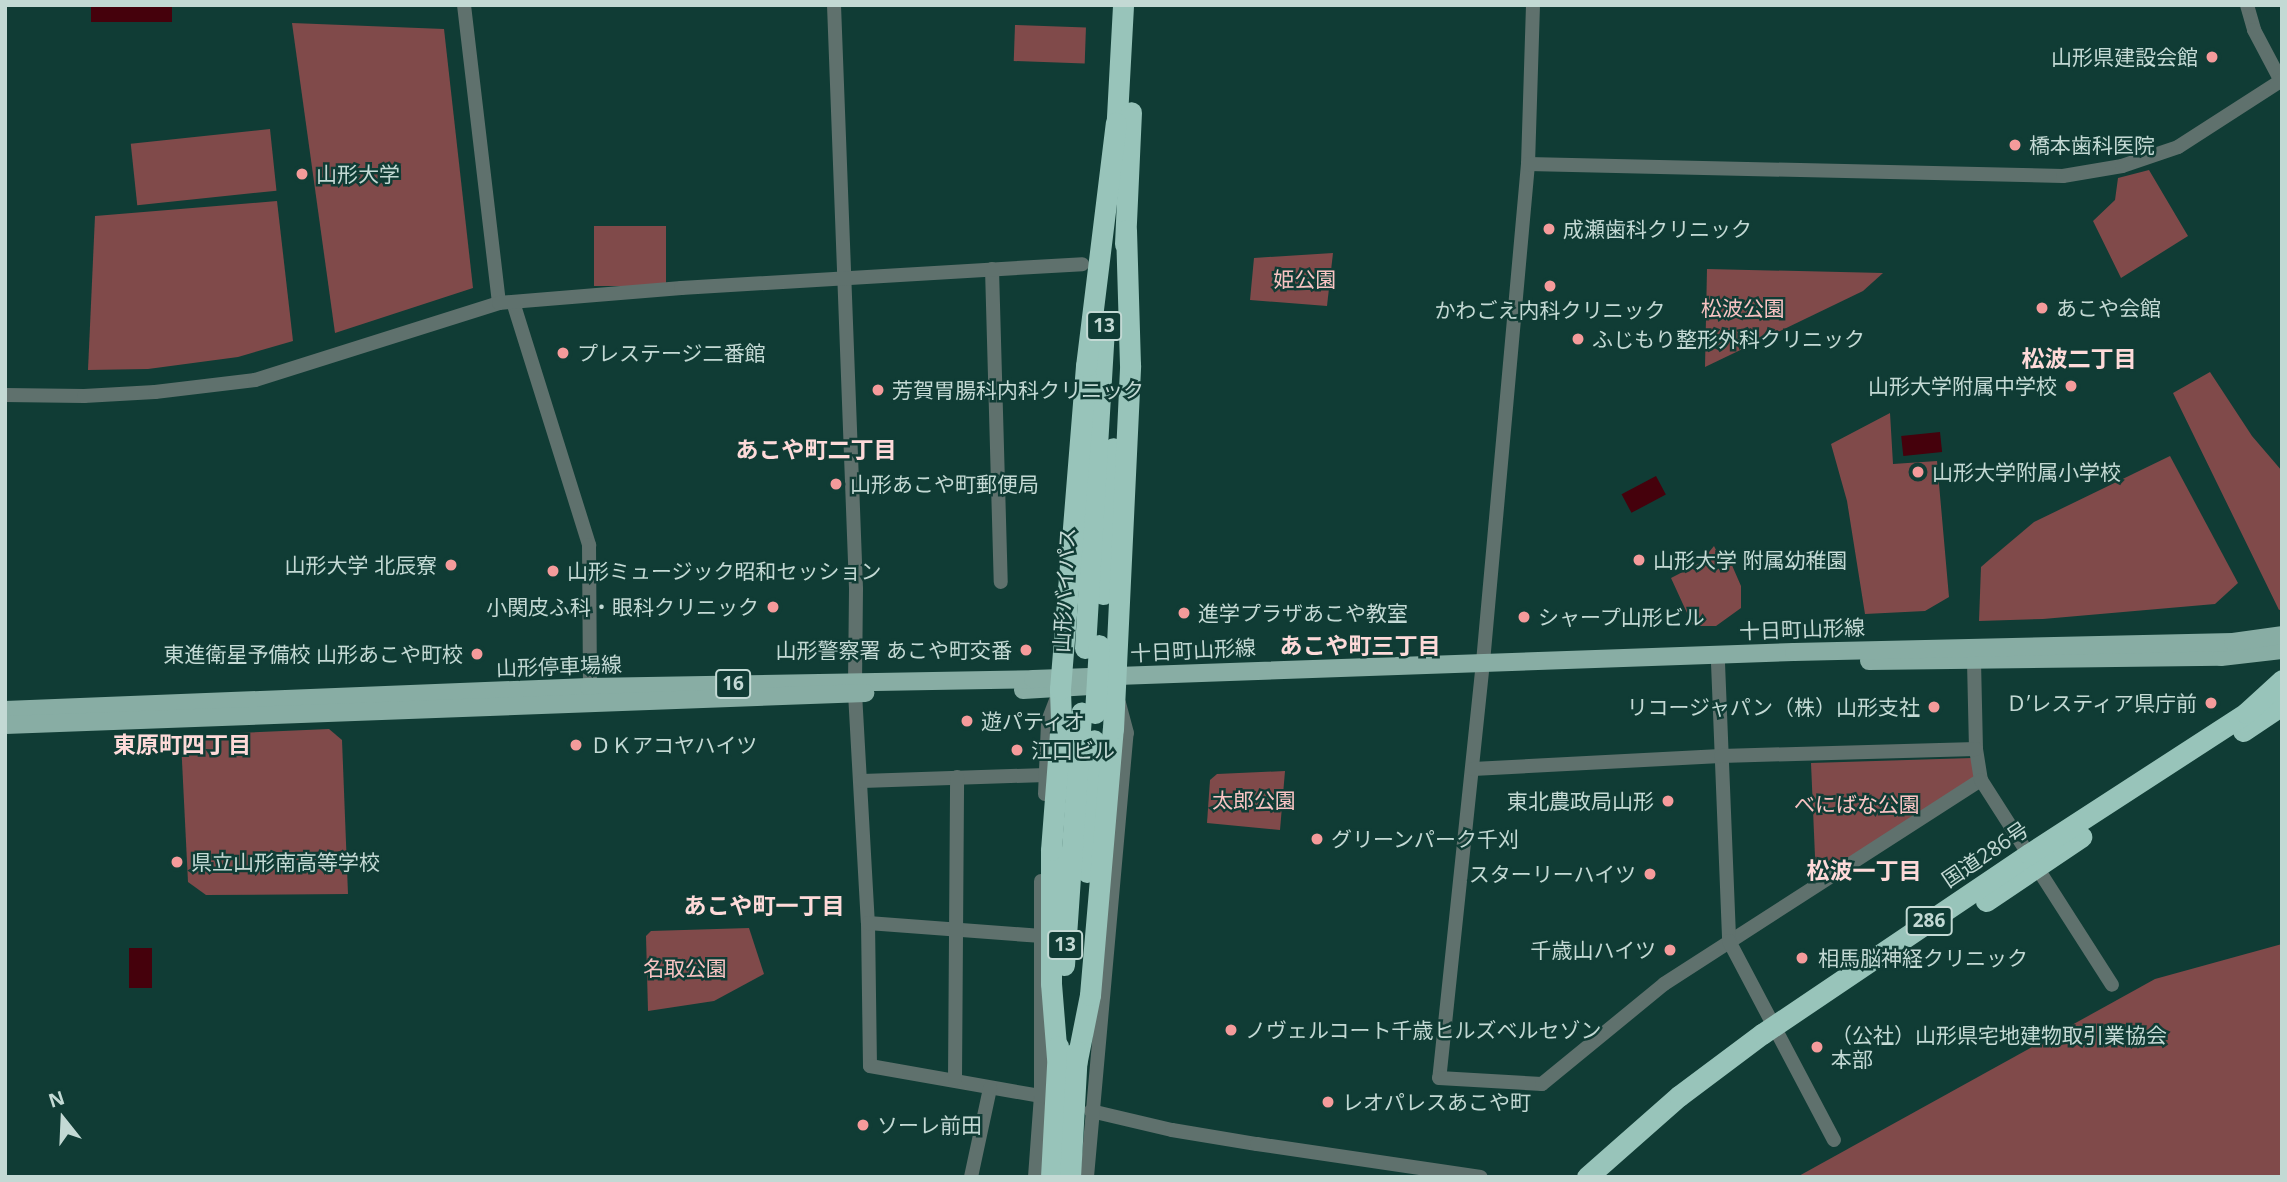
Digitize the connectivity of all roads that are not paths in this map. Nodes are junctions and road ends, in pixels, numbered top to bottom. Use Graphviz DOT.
graph roads {
  1 [pos="464,5"];
  2 [pos="834,5"];
  3 [pos="1123,5"];
  4 [pos="1136,5"];
  5 [pos="1533,5"];
  6 [pos="2247,5"];
  7 [pos="2281,81"];
  8 [pos="1116,123"];
  9 [pos="1528,164"];
  10 [pos="1126,230"];
  11 [pos="1082,264"];
  12 [pos="992,269"];
  13 [pos="843,278"];
  14 [pos="506,302"];
  15 [pos="5,395"];
  16 [pos="1001,582"];
  17 [pos="2282,635"];
  18 [pos="1092,646"];
  19 [pos="2282,650"];
  20 [pos="2256,653"];
  21 [pos="1974,660"];
  22 [pos="1718,663"];
  23 [pos="1483,666"];
  24 [pos="1114,680"];
  25 [pos="1060,682"];
  26 [pos="855,687"];
  27 [pos="2279,691"];
  28 [pos="590,694"];
  29 [pos="5,710"];
  30 [pos="5,724"];
  31 [pos="1976,749"];
  32 [pos="1721,756"];
  33 [pos="1473,769"];
  34 [pos="1046,775"];
  35 [pos="957,778"];
  36 [pos="1981,779"];
  37 [pos="862,781"];
  38 [pos="2033,860"];
  39 [pos="868,923"];
  40 [pos="957,929"];
  41 [pos="1039,936"];
  42 [pos="1729,941"];
  43 [pos="2112,985"];
  44 [pos="1776,1032"];
  45 [pos="1067,1061"];
  46 [pos="955,1079"];
  47 [pos="990,1088"];
  48 [pos="1041,1096"];
  49 [pos="1091,1111"];
  50 [pos="1834,1140"];
  51 [pos="971,1177"];
  52 [pos="1035,1177"];
  53 [pos="1051,1177"];
  54 [pos="1070,1177"];
  55 [pos="1087,1177"];
  56 [pos="1481,1177"];
  57 [pos="1587,1177"];
  58 [pos="1606,1177"];
  1 -- 14 [label="street"];
  2 -- 13 [label="street"];
  3 -- 8 [label="highway, 山形バイパス / 13"];
  4 -- 10 [label="highway, 山形バイパス / 13"];
  5 -- 9 [label="street"];
  6 -- 7 [label="street"];
  7 -- 9 [label="street"];
  8 -- 18 [label="highway, 山形バイパス / 13"];
  8 -- 25 [label="highway"];
  9 -- 23 [label="street"];
  10 -- 18 [label="highway, 山形バイパス / 13"];
  10 -- 24 [label="highway"];
  11 -- 12 [label="street"];
  12 -- 13 [label="street"];
  12 -- 16 [label="street"];
  13 -- 14 [label="street"];
  13 -- 26 [label="street"];
  14 -- 15 [label="street"];
  14 -- 28 [label="street"];
  17 -- 23 [label="main road, 十日町山形線"];
  18 -- 45 [label="highway, 山形バイパス / 13"];
  19 -- 20 [label="main road, 十日町山形線"];
  20 -- 21 [label="main road, 十日町山形線"];
  20 -- 27 [label="main road"];
  21 -- 22 [label="main road, 十日町山形線"];
  21 -- 31 [label="street"];
  22 -- 23 [label="main road, 十日町山形線"];
  22 -- 32 [label="street"];
  23 -- 24 [label="main road, 十日町山形線"];
  23 -- 33 [label="street"];
  24 -- 25 [label="main road, 山形停車場線 / 16"];
  24 -- 45 [label="highway"];
  24 -- 49 [label="street"];
  25 -- 26 [label="main road, 山形停車場線 / 16"];
  25 -- 34 [label="street"];
  25 -- 45 [label="highway"];
  26 -- 28 [label="main road, 山形停車場線 / 16"];
  26 -- 37 [label="street"];
  27 -- 38 [label="highway, 国道286号 / 286"];
  28 -- 29 [label="main road, 山形停車場線 / 16"];
  28 -- 30 [label="main road, 山形停車場線 / 16"];
  31 -- 32 [label="street"];
  31 -- 36 [label="street"];
  32 -- 33 [label="street"];
  32 -- 42 [label="street"];
  33 -- 42 [label="street"];
  34 -- 35 [label="street"];
  34 -- 41 [label="street"];
  35 -- 37 [label="street"];
  35 -- 40 [label="street"];
  36 -- 38 [label="street"];
  36 -- 42 [label="street"];
  37 -- 39 [label="street"];
  38 -- 43 [label="street"];
  38 -- 44 [label="highway, 国道286号 / 286"];
  39 -- 40 [label="street"];
  39 -- 46 [label="street"];
  40 -- 41 [label="street"];
  40 -- 46 [label="street"];
  41 -- 48 [label="street"];
  42 -- 44 [label="street"];
  44 -- 50 [label="street"];
  44 -- 57 [label="highway, 国道286号 / 286"];
  44 -- 58 [label="highway, 国道286号 / 286"];
  45 -- 53 [label="highway, 山形バイパス / 13"];
  45 -- 54 [label="highway, 山形バイパス / 13"];
  46 -- 47 [label="street"];
  47 -- 48 [label="street"];
  47 -- 51 [label="street"];
  48 -- 52 [label="street"];
  49 -- 55 [label="street"];
  49 -- 56 [label="street"];
}
